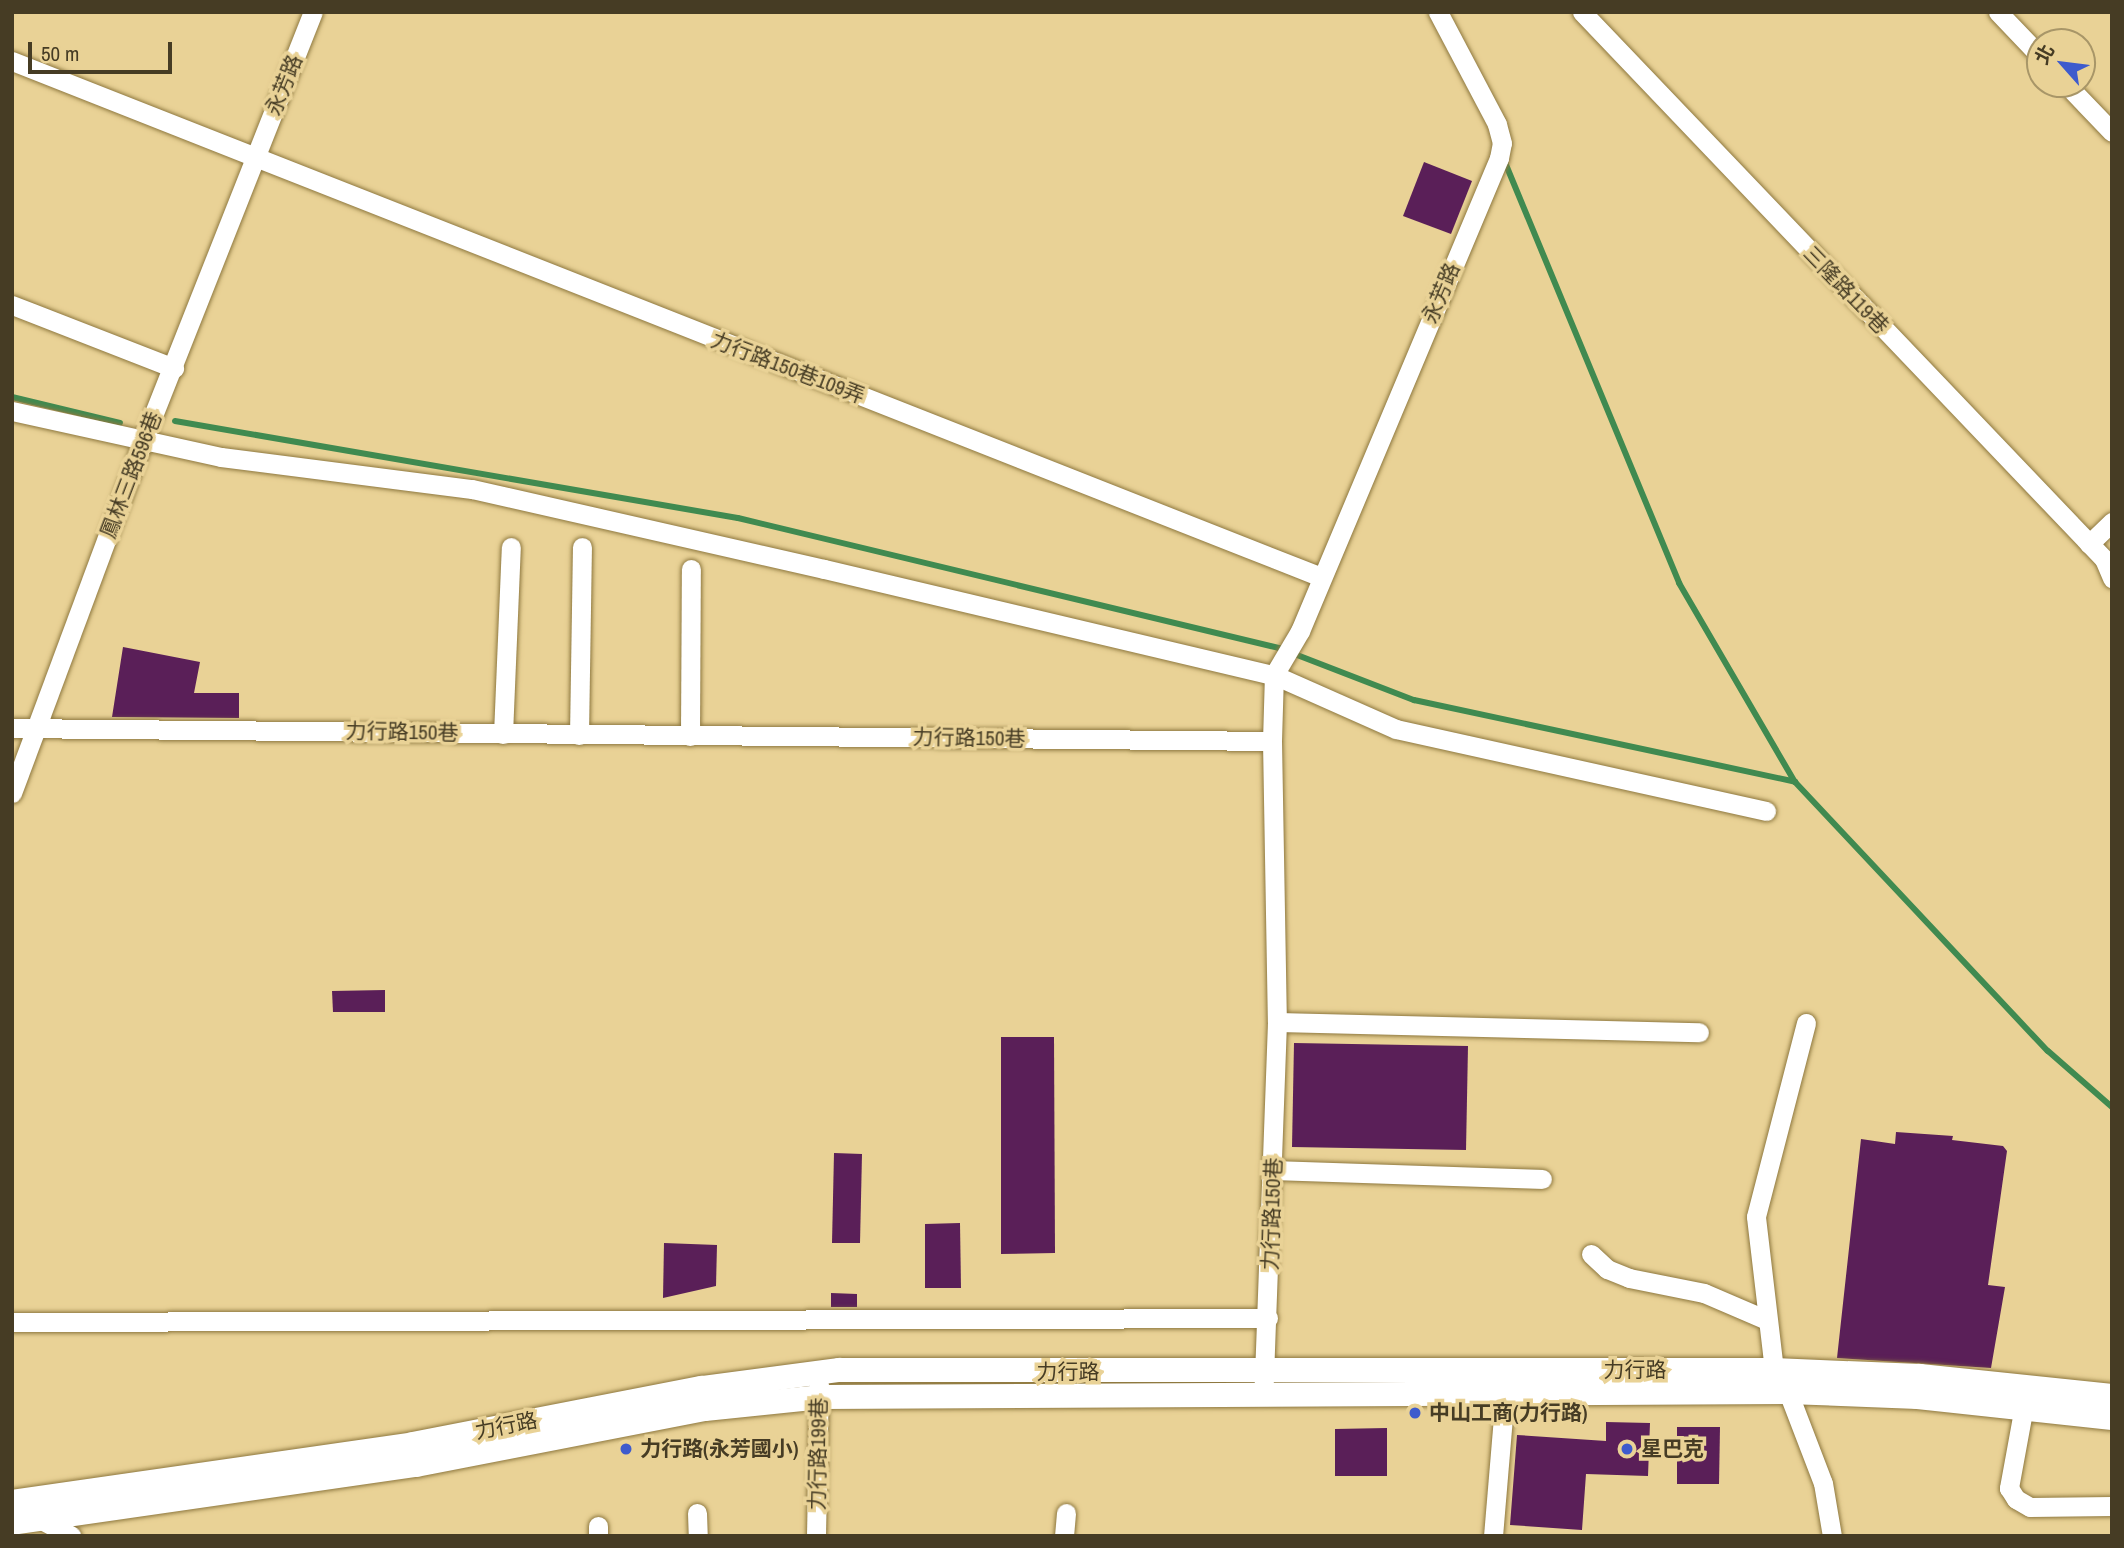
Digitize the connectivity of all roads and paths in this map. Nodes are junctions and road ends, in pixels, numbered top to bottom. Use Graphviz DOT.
graph roads {
  1 [pos="313,12"];
  2 [pos="1438,12"];
  3 [pos="1582,12"];
  4 [pos="1998,12"];
  5 [pos="2026,41"];
  6 [pos="12,61"];
  7 [pos="2079,98"];
  8 [pos="2112,132"];
  9 [pos="255,158"];
  10 [pos="12,305"];
  11 [pos="174,368"];
  12 [pos="12,411"];
  13 [pos="143,441"];
  14 [pos="2112,522"];
  15 [pos="2088,544"];
  16 [pos="511,547"];
  17 [pos="582,547"];
  18 [pos="691,569"];
  19 [pos="1321,577"];
  20 [pos="2112,578"];
  21 [pos="1274,676"];
  22 [pos="37,727"];
  23 [pos="12,728"];
  24 [pos="503,734"];
  25 [pos="579,735"];
  26 [pos="690,736"];
  27 [pos="1272,741"];
  28 [pos="12,793"];
  29 [pos="1766,811"];
  30 [pos="1277,1022"];
  31 [pos="1806,1023"];
  32 [pos="1699,1032"];
  33 [pos="1274,1170"];
  34 [pos="1542,1179"];
  35 [pos="1591,1254"];
  36 [pos="1268,1318"];
  37 [pos="1767,1320"];
  38 [pos="12,1322"];
  39 [pos="1774,1370"];
  40 [pos="1264,1382"];
  41 [pos="820,1385"];
  42 [pos="1505,1392"];
  43 [pos="1788,1392"];
  44 [pos="2112,1396"];
  45 [pos="2026,1397"];
  46 [pos="2112,1418"];
  47 [pos="2112,1506"];
  48 [pos="24,1511"];
  49 [pos="697,1513"];
  50 [pos="1066,1513"];
  51 [pos="71,1536"];
  52 [pos="698,1536"];
  53 [pos="816,1536"];
  54 [pos="1064,1536"];
  55 [pos="1493,1536"];
  56 [pos="1832,1536"];
  1 -- 9 [label="street, 永芳路"];
  2 -- 19 [label="street, 永芳路"];
  3 -- 15 [label="street, 三隆路119巷"];
  4 -- 5 [label="street"];
  6 -- 9 [label="street, 力行路150巷109弄"];
  7 -- 8 [label="street"];
  9 -- 11 [label="street, 鳳林三路596巷"];
  9 -- 19 [label="street, 力行路150巷109弄"];
  10 -- 11 [label="street"];
  11 -- 13 [label="street, 鳳林三路596巷"];
  12 -- 13 [label="street"];
  13 -- 21 [label="street"];
  13 -- 22 [label="street, 鳳林三路596巷"];
  14 -- 15 [label="street"];
  15 -- 20 [label="street, 三隆路119巷"];
  16 -- 24 [label="street"];
  17 -- 25 [label="street"];
  18 -- 26 [label="street"];
  19 -- 21 [label="street"];
  21 -- 27 [label="street"];
  21 -- 29 [label="street"];
  22 -- 23 [label="street, 力行路150巷"];
  22 -- 24 [label="street, 力行路150巷"];
  22 -- 28 [label="street, 鳳林三路596巷"];
  24 -- 25 [label="street, 力行路150巷"];
  25 -- 26 [label="street, 力行路150巷"];
  26 -- 27 [label="street, 力行路150巷"];
  27 -- 30 [label="street, 力行路150巷"];
  30 -- 32 [label="street"];
  30 -- 33 [label="street, 力行路150巷"];
  31 -- 37 [label="street"];
  33 -- 34 [label="street"];
  33 -- 36 [label="street, 力行路150巷"];
  35 -- 37 [label="street"];
  36 -- 38 [label="street"];
  36 -- 40 [label="street, 力行路150巷"];
  37 -- 39 [label="street"];
  39 -- 40 [label="main road, 力行路"];
  39 -- 43 [label="street"];
  39 -- 45 [label="main road, 力行路"];
  40 -- 41 [label="main road, 力行路"];
  40 -- 42 [label="main road, 力行路"];
  41 -- 48 [label="main road, 力行路"];
  41 -- 53 [label="street, 力行路199巷"];
  42 -- 43 [label="main road, 力行路"];
  42 -- 55 [label="street"];
  43 -- 45 [label="main road, 力行路"];
  43 -- 56 [label="street"];
  44 -- 45 [label="main road, 力行路"];
  45 -- 46 [label="main road, 力行路"];
  45 -- 47 [label="street"];
  48 -- 51 [label="street"];
  49 -- 52 [label="street"];
  50 -- 54 [label="street"];
}
